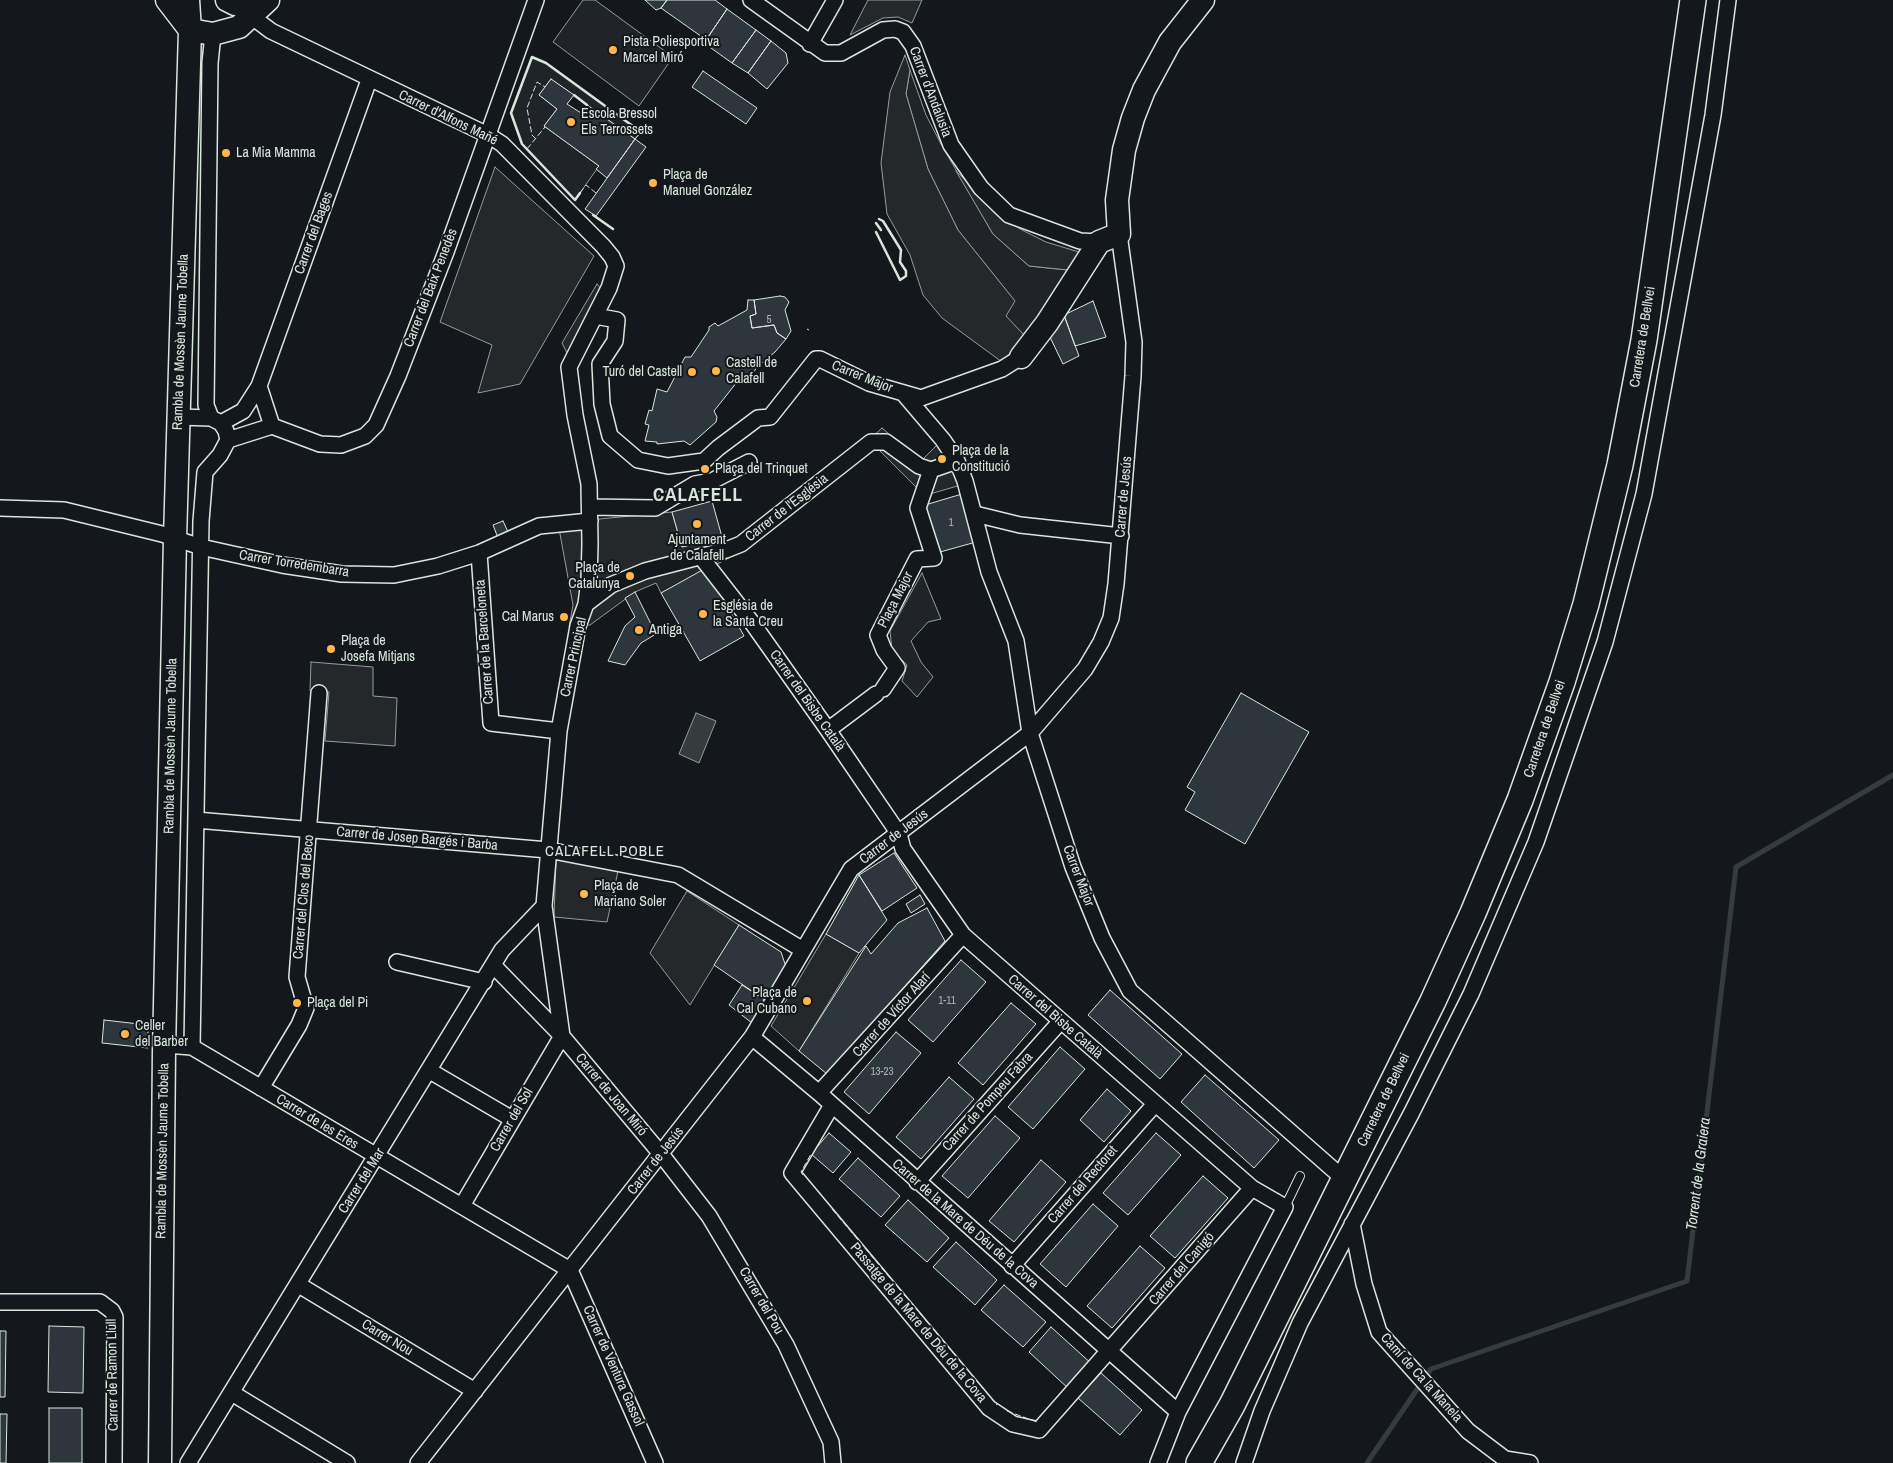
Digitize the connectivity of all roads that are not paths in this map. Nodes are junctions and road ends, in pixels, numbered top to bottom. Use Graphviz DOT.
graph roads {
  1 [pos="167,0"];
  2 [pos="188,0"];
  3 [pos="536,0"];
  4 [pos="751,0"];
  5 [pos="835,0"];
  6 [pos="1203,0"];
  7 [pos="1693,0"];
  8 [pos="1728,0"];
  9 [pos="253,4"];
  10 [pos="190,30"];
  11 [pos="214,34"];
  12 [pos="810,44"];
  13 [pos="369,80"];
  14 [pos="488,135"];
  15 [pos="1109,238"];
  16 [pos="609,288"];
  17 [pos="595,316"];
  18 [pos="1020,357"];
  19 [pos="259,386"];
  20 [pos="903,393"];
  21 [pos="179,417"];
  22 [pos="216,420"];
  23 [pos="272,426"];
  24 [pos="228,440"];
  25 [pos="957,461"];
  26 [pos="704,462"];
  27 [pos="749,462"];
  28 [pos="931,470"];
  29 [pos="712,481"];
  30 [pos="0,508"];
  31 [pos="590,514"];
  32 [pos="975,514"];
  33 [pos="1120,536"];
  34 [pos="175,539"];
  35 [pos="201,547"];
  36 [pos="480,553"];
  37 [pos="701,556"];
  38 [pos="586,604"];
  39 [pos="319,693"];
  40 [pos="828,730"];
  41 [pos="560,731"];
  42 [pos="1030,733"];
  43 [pos="196,820"];
  44 [pos="309,829"];
  45 [pos="899,834"];
  46 [pos="548,850"];
  47 [pos="544,906"];
  48 [pos="963,935"];
  49 [pos="803,950"];
  50 [pos="397,962"];
  51 [pos="493,965"];
  52 [pos="484,982"];
  53 [pos="1060,1022"];
  54 [pos="562,1036"];
  55 [pos="752,1037"];
  56 [pos="164,1045"];
  57 [pos="192,1047"];
  58 [pos="430,1071"];
  59 [pos="261,1088"];
  60 [pos="819,1093"];
  61 [pos="1155,1104"];
  62 [pos="832,1105"];
  63 [pos="512,1119"];
  64 [pos="661,1154"];
  65 [pos="377,1157"];
  66 [pos="1300,1176"];
  67 [pos="1344,1180"];
  68 [pos="917,1182"];
  69 [pos="1252,1188"];
  70 [pos="463,1204"];
  71 [pos="1285,1207"];
  72 [pos="1352,1224"];
  73 [pos="1012,1266"];
  74 [pos="570,1270"];
  75 [pos="299,1285"];
  76 [pos="0,1302"];
  77 [pos="1111,1350"];
  78 [pos="475,1391"];
  79 [pos="230,1396"];
  80 [pos="1232,1405"];
  81 [pos="1178,1412"];
  82 [pos="114,1463"];
  83 [pos="160,1463"];
  84 [pos="188,1463"];
  85 [pos="347,1463"];
  86 [pos="418,1463"];
  87 [pos="655,1463"];
  88 [pos="833,1463"];
  89 [pos="1158,1463"];
  90 [pos="1198,1463"];
  91 [pos="1209,1463"];
  92 [pos="1244,1463"];
  93 [pos="1530,1463"];
  1 -- 10 [label="street"];
  2 -- 10 [label="street, Rambla de Mossèn Jaume Tobella"];
  3 -- 14 [label="street, Carrer del Baix Penedès"];
  4 -- 12 [label="street, Carrer d'Andalusia"];
  5 -- 12 [label="street"];
  6 -- 15 [label="street"];
  7 -- 67 [label="main road, Carretera de Bellvei"];
  8 -- 72 [label="street"];
  9 -- 11 [label="street"];
  9 -- 13 [label="street, Carrer d'Alfons Mañé"];
  10 -- 11 [label="street"];
  10 -- 21 [label="street, Rambla de Mossèn Jaume Tobella"];
  11 -- 22 [label="street, Rambla de Mossèn Jaume Tobella"];
  12 -- 15 [label="street, Carrer d'Andalusia"];
  13 -- 14 [label="street, Carrer d'Alfons Mañé"];
  13 -- 19 [label="street, Carrer del Bages"];
  14 -- 16 [label="street, Carrer d'Alfons Mañé"];
  14 -- 23 [label="street, Carrer del Baix Penedès"];
  15 -- 18 [label="street"];
  15 -- 33 [label="street, Carrer de Jesús"];
  16 -- 17 [label="street, Carrer Principal"];
  17 -- 26 [label="street"];
  17 -- 31 [label="street, Carrer Principal"];
  18 -- 20 [label="street"];
  19 -- 22 [label="street, Carrer del Bages"];
  19 -- 23 [label="street"];
  20 -- 25 [label="street, Carrer Major"];
  20 -- 26 [label="street, Carrer Major"];
  21 -- 22 [label="street"];
  21 -- 34 [label="street, Rambla de Mossèn Jaume Tobella"];
  22 -- 24 [label="street, Rambla de Mossèn Jaume Tobella"];
  23 -- 24 [label="street"];
  24 -- 35 [label="street, Rambla de Mossèn Jaume Tobella"];
  25 -- 28 [label="street"];
  25 -- 32 [label="street, Carrer Major"];
  26 -- 29 [label="street"];
  27 -- 29 [label="street, Carrer Torredembarra"];
  28 -- 37 [label="street, Carrer de l'Església"];
  28 -- 40 [label="street, Plaça Major"];
  29 -- 31 [label="street, Carrer Torredembarra"];
  30 -- 34 [label="street, Carrer Torredembarra"];
  31 -- 36 [label="street, Carrer Torredembarra"];
  31 -- 38 [label="street, Carrer Principal"];
  32 -- 33 [label="street"];
  32 -- 42 [label="street, Carrer Major"];
  33 -- 42 [label="street, Carrer de Jesús"];
  34 -- 35 [label="street, Carrer Torredembarra"];
  34 -- 56 [label="street, Rambla de Mossèn Jaume Tobella"];
  35 -- 36 [label="street, Carrer Torredembarra"];
  35 -- 43 [label="street, Rambla de Mossèn Jaume Tobella"];
  36 -- 41 [label="street, Carrer de la Barceloneta"];
  37 -- 38 [label="street, Carrer de l'Església"];
  37 -- 40 [label="street, Carrer del Bisbe Català"];
  38 -- 41 [label="street, Carrer Principal"];
  39 -- 44 [label="street, Carrer del Clos del Beco"];
  40 -- 45 [label="street, Carrer del Bisbe Català"];
  41 -- 46 [label="street, Carrer Principal"];
  42 -- 45 [label="street, Carrer de Jesús"];
  42 -- 67 [label="street, Carrer Major"];
  43 -- 44 [label="street, Carrer de Josep Bargés i Barba"];
  43 -- 57 [label="street, Rambla de Mossèn Jaume Tobella"];
  44 -- 46 [label="street, Carrer de Josep Bargés i Barba"];
  44 -- 59 [label="street, Carrer del Clos del Beco"];
  45 -- 48 [label="street, Carrer del Bisbe Català"];
  45 -- 49 [label="street, Carrer de Jesús"];
  46 -- 47 [label="street, Carrer Principal"];
  46 -- 49 [label="street, Carrer de Josep Bargés i Barba"];
  47 -- 51 [label="street, Carrer del Mar"];
  47 -- 54 [label="street, Carrer Principal"];
  48 -- 53 [label="street, Carrer del Bisbe Català"];
  48 -- 60 [label="street, Carrer de Víctor Alarí"];
  49 -- 55 [label="street, Carrer de Jesús"];
  50 -- 52 [label="street"];
  51 -- 52 [label="street, Carrer del Mar"];
  51 -- 54 [label="street, Carrer de Joan Miró"];
  52 -- 58 [label="street, Carrer del Mar"];
  53 -- 61 [label="street, Carrer del Bisbe Català"];
  53 -- 68 [label="street, Carrer de Pompeu Fabra"];
  54 -- 63 [label="street, Carrer del Sol"];
  54 -- 64 [label="street, Carrer de Joan Miró"];
  55 -- 60 [label="street, Carrer de la Mare de Déu de la Cova"];
  55 -- 64 [label="street, Carrer de Jesús"];
  56 -- 57 [label="street, Carrer de les Eres"];
  56 -- 83 [label="street, Rambla de Mossèn Jaume Tobella"];
  57 -- 59 [label="street, Carrer de les Eres"];
  58 -- 63 [label="street"];
  58 -- 65 [label="street, Carrer del Mar"];
  59 -- 65 [label="street, Carrer de les Eres"];
  60 -- 62 [label="street, Carrer de la Mare de Déu de la Cova"];
  61 -- 69 [label="street, Carrer del Bisbe Català"];
  61 -- 73 [label="street, Carrer del Rectoret"];
  62 -- 68 [label="street, Carrer de la Mare de Déu de la Cova"];
  62 -- 77 [label="street, Passatge de la Mare de Déu de la Cova"];
  63 -- 70 [label="street, Carrer del Sol"];
  64 -- 74 [label="street, Carrer de Jesús"];
  64 -- 88 [label="street, Carrer del Pou"];
  65 -- 70 [label="street, Carrer de les Eres"];
  65 -- 75 [label="street, Carrer del Mar"];
  66 -- 71 [label="lane"];
  67 -- 80 [label="main road, Carretera de Bellvei"];
  68 -- 73 [label="street, Carrer de la Mare de Déu de la Cova"];
  69 -- 71 [label="street, Carrer del Bisbe Català"];
  69 -- 77 [label="street, Carrer del Canigó"];
  70 -- 74 [label="street, Carrer de les Eres"];
  71 -- 81 [label="street"];
  72 -- 92 [label="street"];
  72 -- 93 [label="street, Camí de Ca la Manela"];
  73 -- 77 [label="street, Carrer de la Mare de Déu de la Cova"];
  74 -- 78 [label="street, Carrer de Jesús"];
  74 -- 87 [label="street, Carrer de Ventura Gassol"];
  75 -- 78 [label="street, Carrer Nou"];
  75 -- 79 [label="street, Carrer del Mar"];
  76 -- 82 [label="street, Carrer de Ramon Llull"];
  77 -- 81 [label="street, Carrer de la Mare de Déu de la Cova"];
  78 -- 86 [label="street, Carrer de Jesús"];
  79 -- 84 [label="street, Carrer del Mar"];
  79 -- 85 [label="street"];
  80 -- 90 [label="main road, Carretera de Bellvei"];
  80 -- 91 [label="main road, Carretera de Bellvei"];
  81 -- 89 [label="street"];
}
